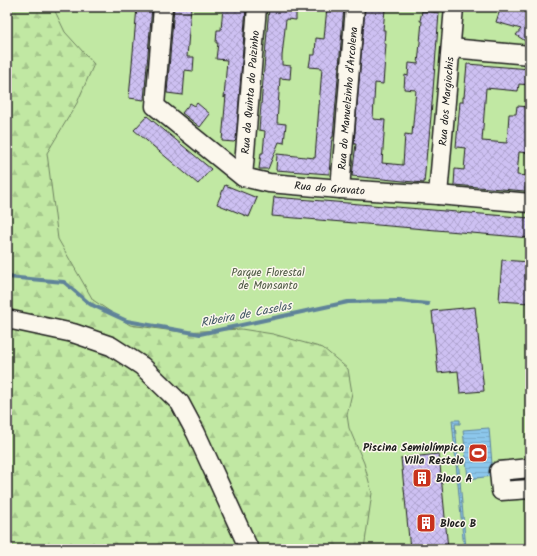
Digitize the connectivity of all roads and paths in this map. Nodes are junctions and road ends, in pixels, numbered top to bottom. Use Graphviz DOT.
graph roads {
  1 [pos="163,7"];
  2 [pos="257,7"];
  3 [pos="355,7"];
  4 [pos="454,7"];
  5 [pos="450,48"];
  6 [pos="530,55"];
  7 [pos="243,177"];
  8 [pos="340,189"];
  9 [pos="438,195"];
  10 [pos="530,203"];
  11 [pos="7,319"];
  12 [pos="530,468"];
  13 [pos="530,489"];
  14 [pos="249,549"];
  1 -- 7 [label="street, Rua do Gravato"];
  2 -- 7 [label="street, Rua da Quinta do Paizinho"];
  3 -- 8 [label="street, Rua do Manuelzinho d'Arcolena"];
  4 -- 5 [label="street, Rua dos Margiochis"];
  5 -- 6 [label="street"];
  5 -- 9 [label="street, Rua dos Margiochis"];
  7 -- 8 [label="street, Rua do Gravato"];
  8 -- 9 [label="street, Rua do Gravato"];
  9 -- 10 [label="street, Rua do Gravato"];
  11 -- 14 [label="street"];
  12 -- 13 [label="street"];
}
